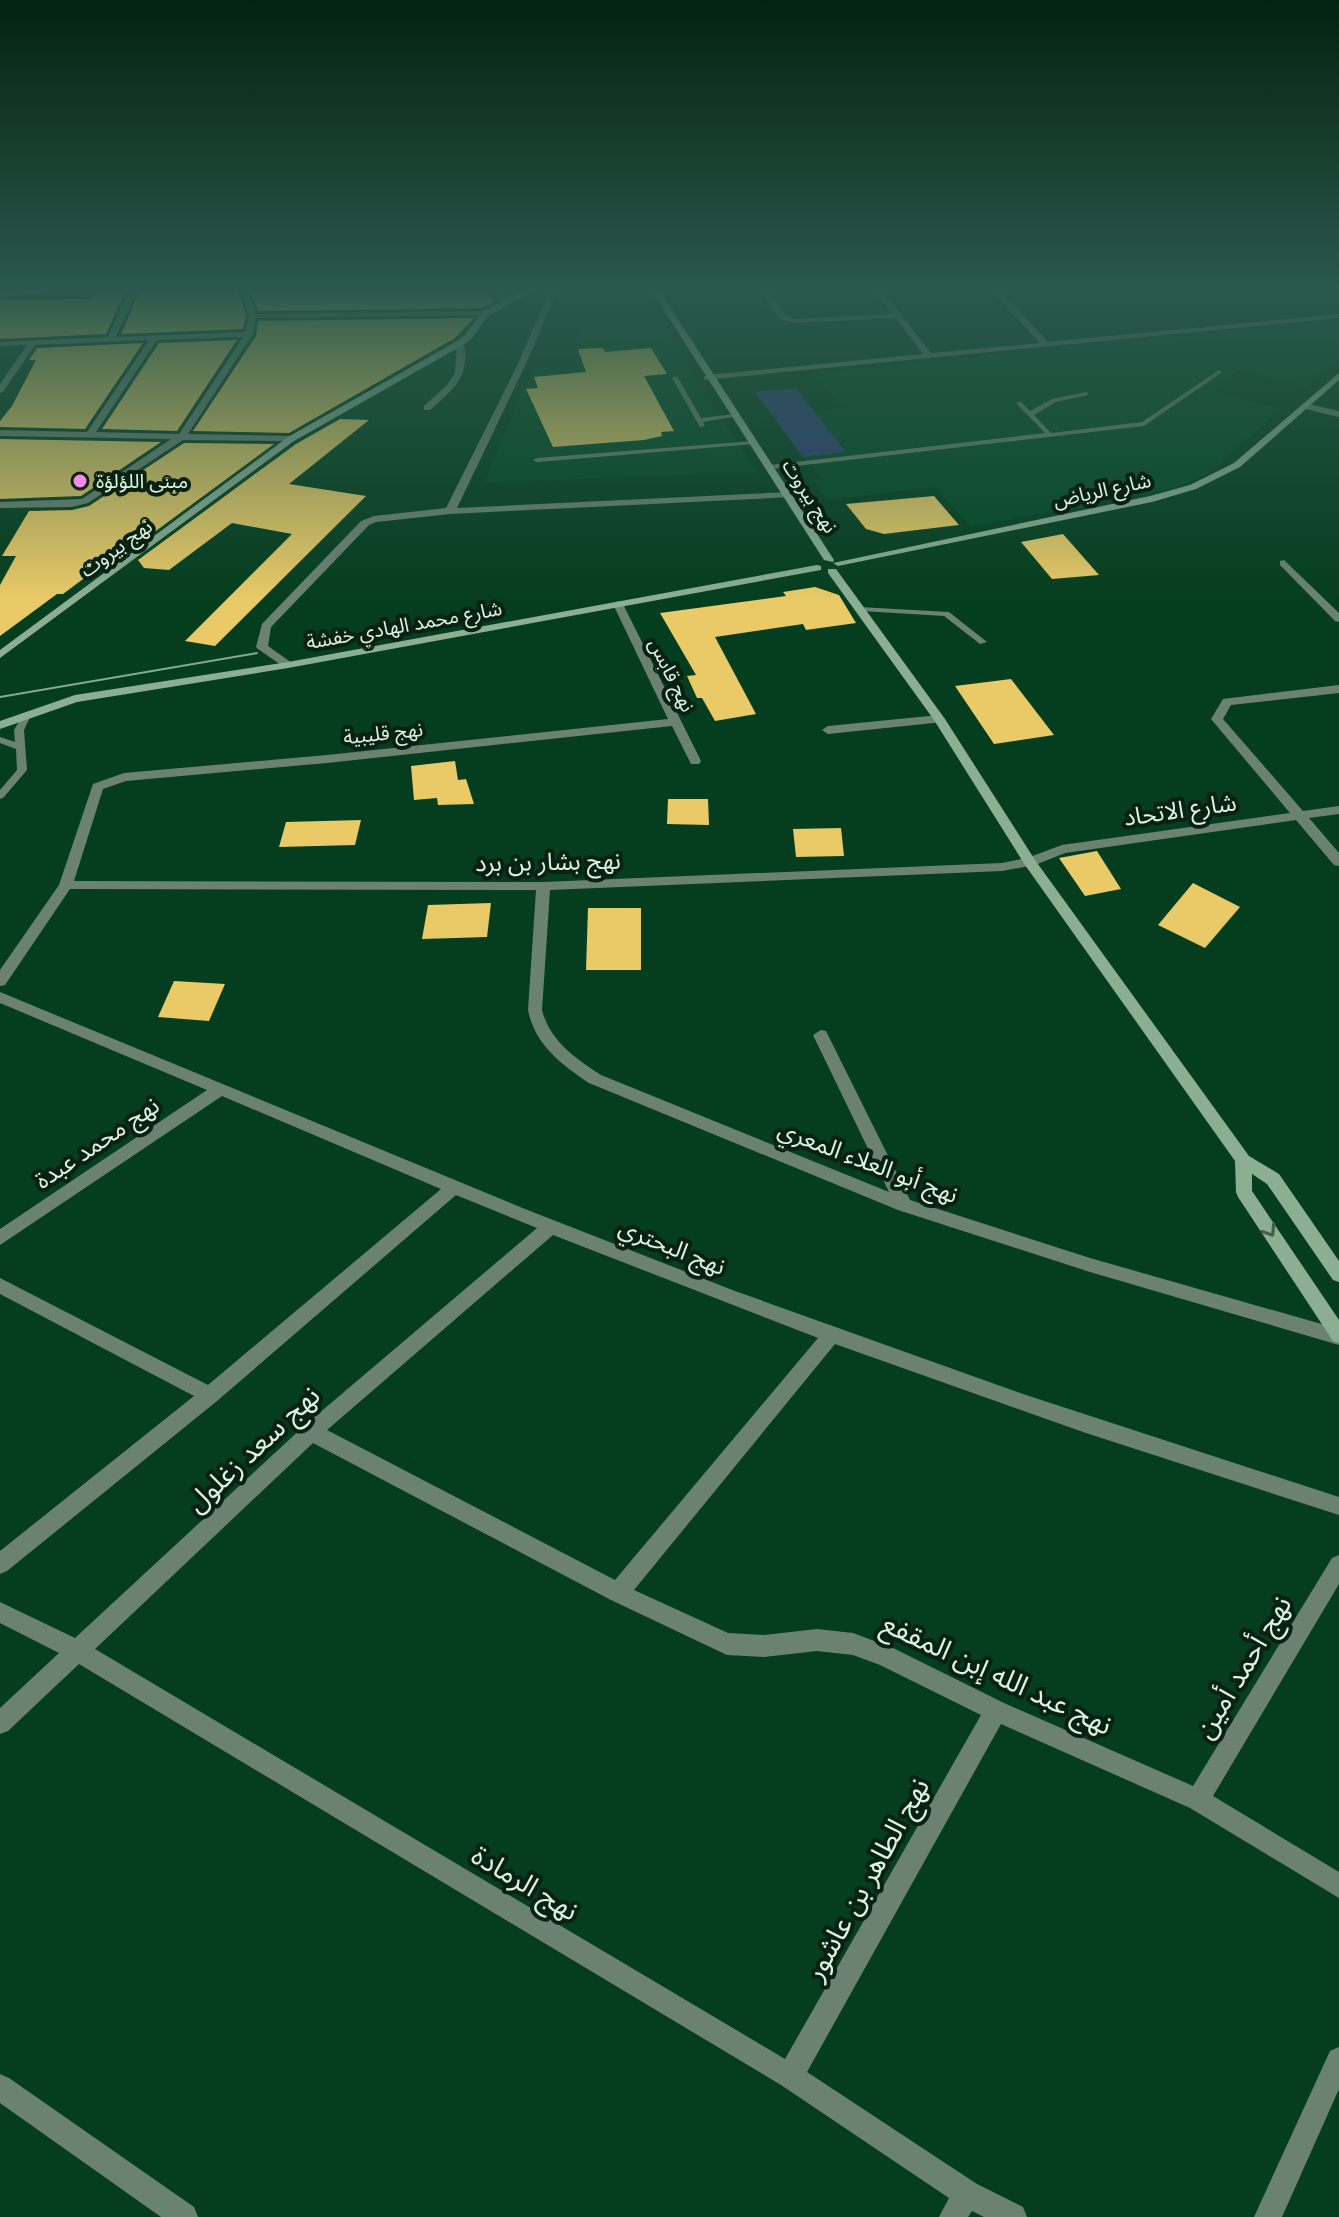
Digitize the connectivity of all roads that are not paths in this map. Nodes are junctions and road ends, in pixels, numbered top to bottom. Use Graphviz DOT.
graph roads {
  1 [pos="117,393"];
  2 [pos="210,393"];
  3 [pos="371,393"];
  4 [pos="442,393"];
  5 [pos="505,393"];
  6 [pos="684,393"];
  7 [pos="718,393"];
  8 [pos="1188,393"];
  9 [pos="1319,393"];
  10 [pos="1086,394"];
  11 [pos="1019,403"];
  12 [pos="1304,406"];
  13 [pos="427,408"];
  14 [pos="1030,414"];
  15 [pos="1339,414"];
  16 [pos="735,416"];
  17 [pos="0,433"];
  18 [pos="90,434"];
  19 [pos="1050,435"];
  20 [pos="182,436"];
  21 [pos="291,439"];
  22 [pos="753,443"];
  23 [pos="537,460"];
  24 [pos="770,467"];
  25 [pos="789,495"];
  26 [pos="0,505"];
  27 [pos="450,511"];
  28 [pos="1284,563"];
  29 [pos="833,565"];
  30 [pos="618,604"];
  31 [pos="862,609"];
  32 [pos="1339,619"];
  33 [pos="983,642"];
  34 [pos="0,655"];
  35 [pos="288,665"];
  36 [pos="1339,689"];
  37 [pos="27,715"];
  38 [pos="939,719"];
  39 [pos="675,722"];
  40 [pos="0,725"];
  41 [pos="828,730"];
  42 [pos="0,740"];
  43 [pos="20,747"];
  44 [pos="695,761"];
  45 [pos="2,788"];
  46 [pos="1339,810"];
  47 [pos="1300,816"];
  48 [pos="1030,862"];
  49 [pos="1339,862"];
  50 [pos="66,885"];
  51 [pos="543,886"];
  52 [pos="0,981"];
  53 [pos="0,997"];
  54 [pos="821,1035"];
  55 [pos="221,1089"];
  56 [pos="1243,1160"];
  57 [pos="454,1187"];
  58 [pos="904,1205"];
  59 [pos="553,1225"];
  60 [pos="0,1238"];
  61 [pos="1339,1275"];
  62 [pos="0,1285"];
  63 [pos="831,1335"];
  64 [pos="1339,1336"];
  65 [pos="210,1395"];
  66 [pos="311,1432"];
  67 [pos="1339,1506"];
  68 [pos="0,1564"];
  69 [pos="1339,1565"];
  70 [pos="618,1593"];
  71 [pos="0,1612"];
  72 [pos="79,1652"];
  73 [pos="996,1711"];
  74 [pos="0,1723"];
  75 [pos="1198,1800"];
  76 [pos="1339,1886"];
  77 [pos="1339,2060"];
  78 [pos="790,2076"];
  79 [pos="0,2087"];
  80 [pos="960,2205"];
  81 [pos="184,2217"];
  82 [pos="1013,2217"];
  83 [pos="1268,2217"];
  1 -- 18 [label="street"];
  2 -- 20 [label="street"];
  3 -- 21 [label="street, نهج بيروت"];
  4 -- 13 [label="street"];
  5 -- 27 [label="street"];
  6 -- 16 [label="lane"];
  7 -- 16 [label="street, نهج بيروت"];
  8 -- 19 [label="lane"];
  9 -- 12 [label="street, شارع الرياض"];
  10 -- 14 [label="lane"];
  11 -- 14 [label="lane"];
  12 -- 15 [label="street"];
  12 -- 29 [label="street, شارع الرياض"];
  14 -- 19 [label="lane"];
  16 -- 22 [label="street, نهج بيروت"];
  17 -- 18 [label="street"];
  18 -- 20 [label="street"];
  19 -- 24 [label="lane"];
  20 -- 21 [label="street"];
  20 -- 26 [label="street"];
  21 -- 34 [label="street, نهج بيروت"];
  22 -- 23 [label="lane"];
  22 -- 24 [label="street, نهج بيروت"];
  24 -- 25 [label="street, نهج بيروت"];
  25 -- 27 [label="street"];
  25 -- 29 [label="street, نهج بيروت"];
  27 -- 35 [label="street"];
  28 -- 32 [label="street"];
  29 -- 30 [label="street, شارع محمد الهادي خفشة"];
  29 -- 31 [label="street, نهج بيروت"];
  30 -- 35 [label="street, شارع محمد الهادي خفشة"];
  30 -- 39 [label="street, نهج قابس"];
  31 -- 33 [label="lane"];
  31 -- 38 [label="street, نهج بيروت"];
  35 -- 37 [label="street, شارع محمد الهادي خفشة"];
  36 -- 47 [label="street"];
  37 -- 40 [label="street, شارع محمد الهادي خفشة"];
  37 -- 43 [label="lane"];
  38 -- 41 [label="street"];
  38 -- 48 [label="street, نهج بيروت"];
  39 -- 44 [label="street, نهج قابس"];
  39 -- 50 [label="street, نهج قليبية"];
  42 -- 43 [label="lane"];
  43 -- 45 [label="lane"];
  46 -- 47 [label="street, شارع الاتحاد"];
  47 -- 48 [label="street, شارع الاتحاد"];
  47 -- 49 [label="street"];
  48 -- 51 [label="street, نهج بشار بن برد"];
  48 -- 56 [label="street, نهج بيروت"];
  50 -- 51 [label="street, نهج بشار بن برد"];
  50 -- 52 [label="street"];
  51 -- 58 [label="street, نهج أبو العلاء المعري"];
  53 -- 55 [label="street, نهج البحتري"];
  54 -- 58 [label="street"];
  55 -- 57 [label="street, نهج البحتري"];
  55 -- 60 [label="street, نهج محمد عبدة"];
  56 -- 61 [label="street"];
  56 -- 64 [label="street, one-way"];
  57 -- 59 [label="street, نهج البحتري"];
  57 -- 65 [label="street"];
  58 -- 64 [label="street, نهج أبو العلاء المعري"];
  59 -- 63 [label="street, نهج البحتري"];
  59 -- 66 [label="street, نهج سعد زغلول"];
  62 -- 65 [label="street"];
  63 -- 67 [label="street, نهج البحتري"];
  63 -- 70 [label="street"];
  65 -- 68 [label="street"];
  66 -- 70 [label="street, نهج عبد الله إبن المقفع"];
  66 -- 72 [label="street, نهج سعد زغلول"];
  69 -- 75 [label="street, نهج أحمد أمين"];
  70 -- 73 [label="street, نهج عبد الله إبن المقفع"];
  71 -- 72 [label="street, نهج الرمادة"];
  72 -- 74 [label="street, نهج سعد زغلول"];
  72 -- 78 [label="street, نهج الرمادة"];
  73 -- 75 [label="street, نهج عبد الله إبن المقفع"];
  73 -- 78 [label="street, نهج الطاهر بن عاشور"];
  75 -- 76 [label="street, نهج عبد الله إبن المقفع"];
  77 -- 83 [label="street"];
  78 -- 80 [label="street, نهج الرمادة"];
  79 -- 81 [label="street"];
  80 -- 82 [label="street, نهج الرمادة"];
}
